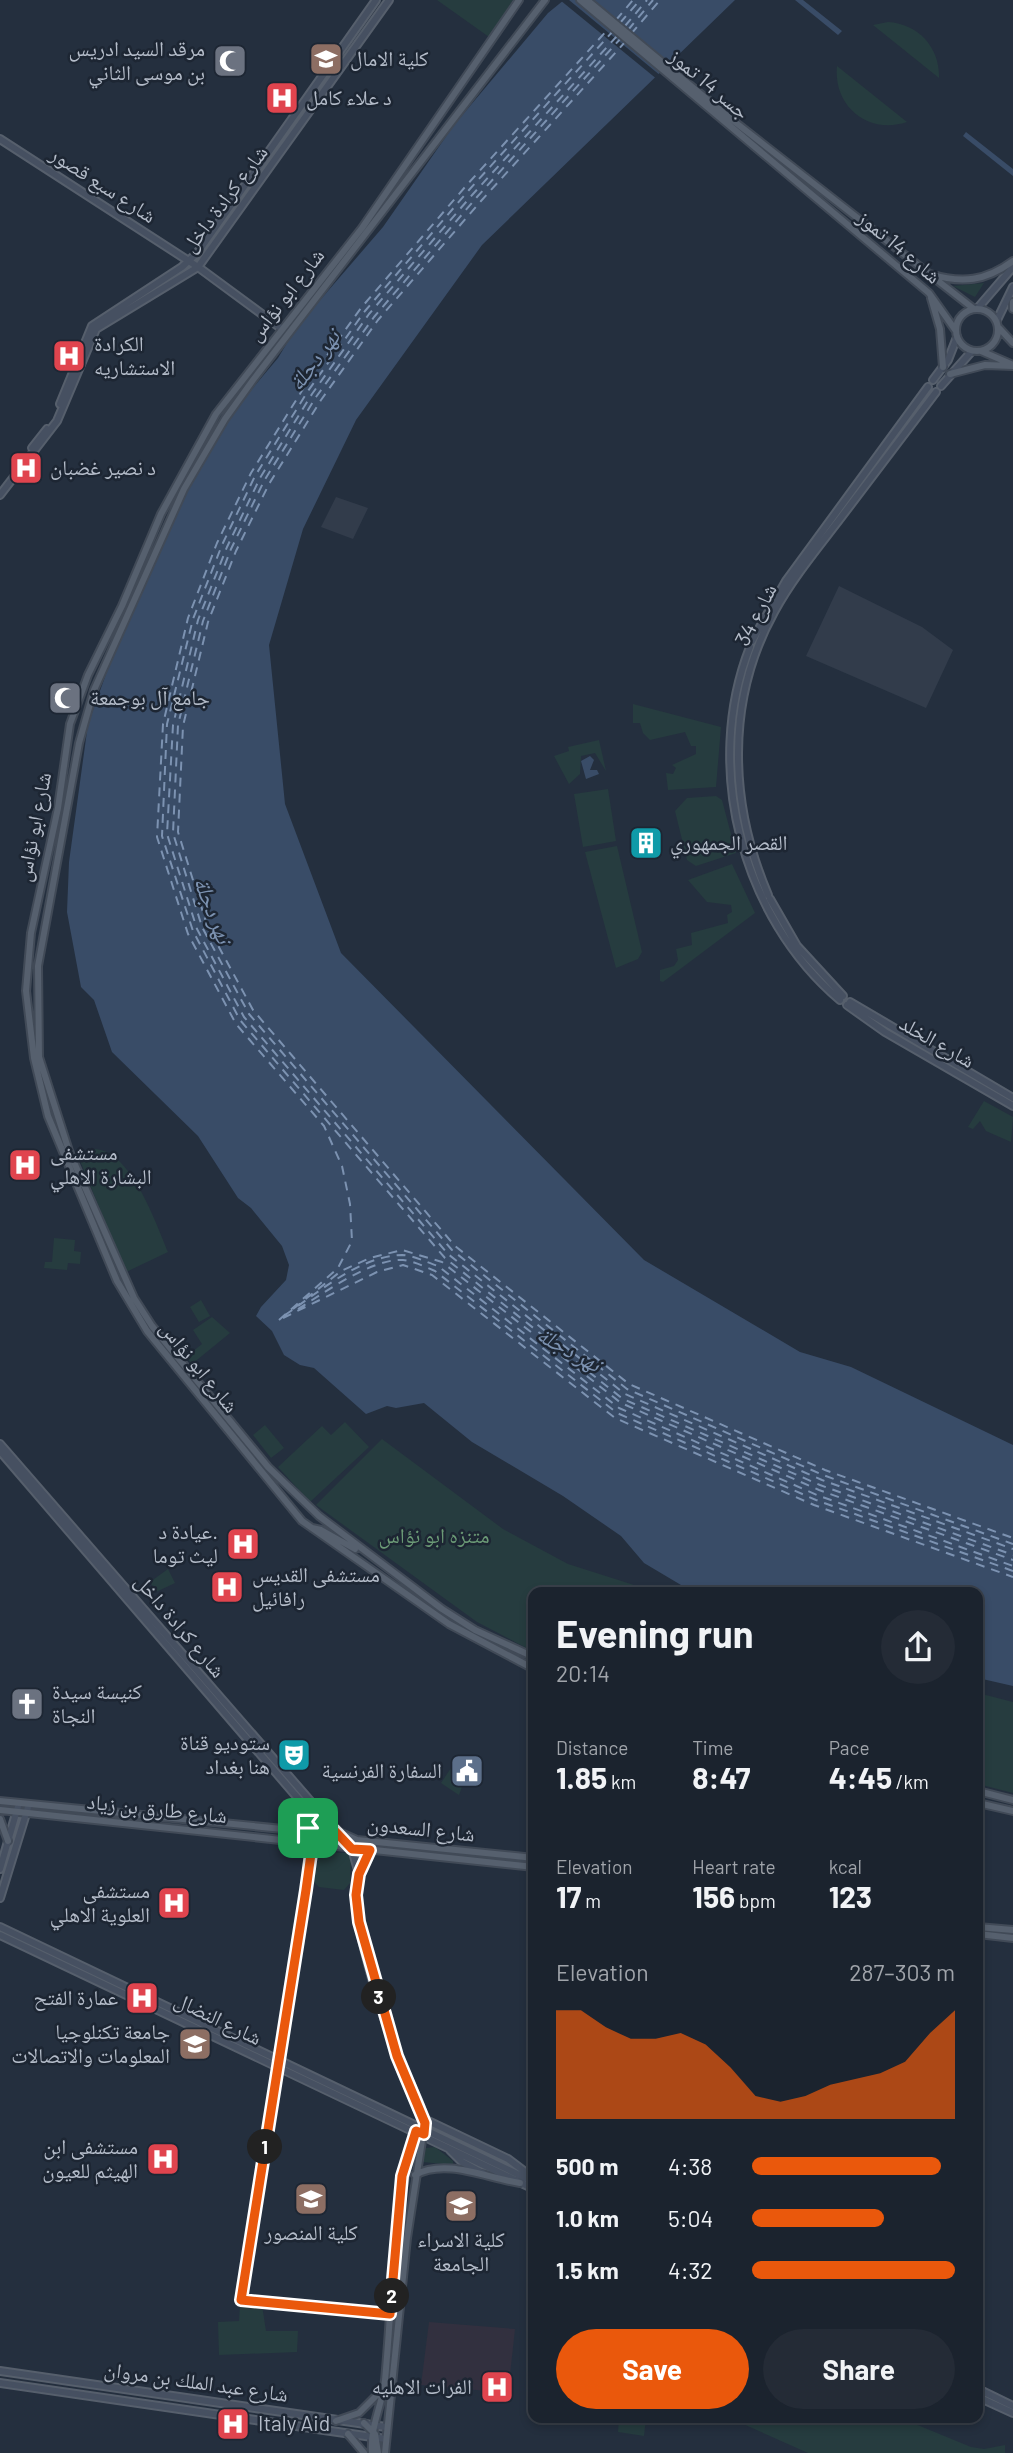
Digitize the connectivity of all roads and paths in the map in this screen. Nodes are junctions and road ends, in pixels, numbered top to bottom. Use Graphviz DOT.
graph roads {
  1 [pos="376,0"];
  2 [pos="389,0"];
  3 [pos="520,0"];
  4 [pos="543,0"];
  5 [pos="580,0"];
  6 [pos="587,0"];
  7 [pos="0,139"];
  8 [pos="820,189"];
  9 [pos="813,197"];
  10 [pos="187,261"];
  11 [pos="1013,261"];
  12 [pos="198,267"];
  13 [pos="1013,267"];
  14 [pos="925,273"];
  15 [pos="1013,288"];
  16 [pos="929,293"];
  17 [pos="1013,302"];
  18 [pos="976,309"];
  19 [pos="1013,309"];
  20 [pos="997,320"];
  21 [pos="999,328"];
  22 [pos="282,329"];
  23 [pos="956,334"];
  24 [pos="1013,343"];
  25 [pos="972,351"];
  26 [pos="981,351"];
  27 [pos="1013,366"];
  28 [pos="943,367"];
  29 [pos="950,374"];
  30 [pos="933,380"];
  31 [pos="941,386"];
  32 [pos="928,387"];
  33 [pos="936,393"];
  34 [pos="0,487"];
  35 [pos="0,495"];
  36 [pos="801,956"];
  37 [pos="842,998"];
  38 [pos="40,1071"];
  39 [pos="1013,1098"];
  40 [pos="1013,1106"];
  41 [pos="0,1444"];
  42 [pos="0,1451"];
  43 [pos="319,1516"];
  44 [pos="310,1528"];
  45 [pos="362,1550"];
  46 [pos="379,1563"];
  47 [pos="373,1573"];
  48 [pos="528,1654"];
  49 [pos="528,1665"];
  50 [pos="983,1792"];
  51 [pos="1013,1800"];
  52 [pos="0,1801"];
  53 [pos="19,1803"];
  54 [pos="29,1804"];
  55 [pos="983,1805"];
  56 [pos="0,1810"];
  57 [pos="15,1811"];
  58 [pos="1013,1811"];
  59 [pos="26,1813"];
  60 [pos="0,1819"];
  61 [pos="308,1828"];
  62 [pos="334,1830"];
  63 [pos="8,1841"];
  64 [pos="310,1845"];
  65 [pos="352,1849"];
  66 [pos="370,1850"];
  67 [pos="528,1857"];
  68 [pos="528,1866"];
  69 [pos="0,1869"];
  70 [pos="359,1874"];
  71 [pos="0,1898"];
  72 [pos="0,1927"];
  73 [pos="983,1927"];
  74 [pos="1013,1930"];
  75 [pos="0,1935"];
  76 [pos="983,1935"];
  77 [pos="1013,1938"];
  78 [pos="277,2064"];
  79 [pos="421,2128"];
  80 [pos="447,2146"];
  81 [pos="415,2175"];
  82 [pos="490,2176"];
  83 [pos="528,2177"];
  84 [pos="520,2183"];
  85 [pos="528,2186"];
  86 [pos="390,2314"];
  87 [pos="3,2372"];
  88 [pos="19,2374"];
  89 [pos="2,2384"];
  90 [pos="16,2386"];
  91 [pos="384,2387"];
  92 [pos="983,2391"];
  93 [pos="196,2399"];
  94 [pos="983,2399"];
  95 [pos="1013,2406"];
  96 [pos="258,2408"];
  97 [pos="194,2410"];
  98 [pos="1013,2413"];
  99 [pos="257,2419"];
  100 [pos="336,2421"];
  101 [pos="386,2427"];
  102 [pos="371,2431"];
  103 [pos="348,2434"];
  104 [pos="386,2439"];
  105 [pos="364,2453"];
  106 [pos="372,2453"];
  107 [pos="378,2453"];
  108 [pos="384,2453"];
  1 -- 10 [label="main road, شارع كرادة داخل"];
  2 -- 12 [label="main road, شارع كرادة داخل"];
  3 -- 22 [label="main road, شارع ابو نؤاس"];
  4 -- 38 [label="main road, شارع ابو نؤاس"];
  5 -- 9 [label="main road, جسر 14 تموز"];
  6 -- 8 [label="main road, جسر 14 تموز"];
  7 -- 10 [label="main road, شارع سبع قصور"];
  8 -- 14 [label="main road, شارع 14 تموز"];
  9 -- 16 [label="main road, شارع 14 تموز"];
  10 -- 12 [label="main road, شارع سبع قصور"];
  10 -- 34 [label="main road, شارع كرادة داخل"];
  11 -- 14 [label="main road"];
  12 -- 22 [label="main road, شارع سبع قصور"];
  12 -- 35 [label="main road, شارع كرادة داخل"];
  13 -- 18 [label="main road"];
  14 -- 18 [label="main road, شارع 14 تموز"];
  15 -- 20 [label="main road"];
  16 -- 23 [label="main road, شارع 14 تموز"];
  16 -- 28 [label="main road"];
  17 -- 19 [label="main road"];
  18 -- 20 [label="main road"];
  18 -- 23 [label="main road"];
  20 -- 21 [label="main road"];
  21 -- 24 [label="main road"];
  21 -- 26 [label="main road"];
  22 -- 38 [label="main road, شارع ابو نؤاس"];
  23 -- 25 [label="main road"];
  23 -- 28 [label="main road"];
  25 -- 26 [label="main road"];
  25 -- 29 [label="main road"];
  26 -- 27 [label="main road"];
  27 -- 29 [label="main road"];
  28 -- 30 [label="main road"];
  29 -- 31 [label="main road"];
  32 -- 36 [label="main road, شارع 34"];
  33 -- 36 [label="main road, شارع 34"];
  36 -- 37 [label="main road"];
  38 -- 43 [label="main road, شارع ابو نؤاس"];
  38 -- 44 [label="main road, شارع ابو نؤاس"];
  39 -- 40 [label="main road, شارع الخلد"];
  41 -- 62 [label="main road, شارع كرادة داخل"];
  42 -- 61 [label="main road, شارع كرادة داخل"];
  43 -- 44 [label="main road"];
  43 -- 45 [label="main road, شارع ابو نؤاس"];
  44 -- 45 [label="main road"];
  44 -- 47 [label="main road, شارع ابو نؤاس"];
  45 -- 46 [label="main road, شارع ابو نؤاس"];
  46 -- 47 [label="main road"];
  46 -- 48 [label="main road, شارع ابو نؤاس"];
  47 -- 49 [label="main road, شارع ابو نؤاس"];
  50 -- 51 [label="main road"];
  52 -- 53 [label="main road, شارع طارق بن زياد"];
  53 -- 54 [label="main road, شارع طارق بن زياد"];
  53 -- 57 [label="main road"];
  54 -- 59 [label="main road"];
  54 -- 61 [label="main road, شارع طارق بن زياد"];
  55 -- 58 [label="main road"];
  56 -- 57 [label="main road, شارع طارق بن زياد"];
  57 -- 59 [label="main road, شارع طارق بن زياد"];
  57 -- 63 [label="main road"];
  59 -- 64 [label="main road, شارع طارق بن زياد"];
  59 -- 71 [label="main road"];
  60 -- 63 [label="main road"];
  61 -- 62 [label="main road, شارع السعدون"];
  61 -- 64 [label="main road, شارع كرادة داخل"];
  62 -- 65 [label="main road, شارع كرادة داخل"];
  62 -- 67 [label="main road, شارع السعدون"];
  63 -- 69 [label="main road"];
  64 -- 65 [label="main road, شارع السعدون"];
  64 -- 78 [label="main road, شارع كرادة داخل"];
  65 -- 66 [label="main road, شارع السعدون"];
  65 -- 70 [label="main road"];
  66 -- 68 [label="main road, شارع السعدون"];
  66 -- 70 [label="main road"];
  70 -- 79 [label="main road"];
  72 -- 78 [label="main road, شارع النضال"];
  73 -- 74 [label="main road"];
  75 -- 78 [label="main road, شارع النضال"];
  76 -- 77 [label="main road"];
  78 -- 79 [label="main road, شارع النضال"];
  78 -- 86 [label="main road, شارع كرادة داخل"];
  79 -- 80 [label="main road, شارع النضال"];
  79 -- 81 [label="main road"];
  79 -- 83 [label="main road"];
  79 -- 86 [label="main road"];
  80 -- 82 [label="main road"];
  80 -- 84 [label="main road, شارع النضال"];
  81 -- 82 [label="main road"];
  81 -- 101 [label="main road"];
  82 -- 84 [label="main road"];
  84 -- 85 [label="main road, شارع النضال"];
  86 -- 91 [label="main road"];
  87 -- 88 [label="main road, شارع عبد الملك بن مروان"];
  87 -- 89 [label="main road"];
  88 -- 90 [label="main road"];
  88 -- 93 [label="main road, شارع عبد الملك بن مروان"];
  89 -- 90 [label="main road, شارع عبد الملك بن مروان"];
  90 -- 97 [label="main road, شارع عبد الملك بن مروان"];
  91 -- 100 [label="main road"];
  91 -- 102 [label="main road"];
  92 -- 95 [label="main road"];
  93 -- 96 [label="main road, شارع عبد الملك بن مروان"];
  93 -- 97 [label="main road"];
  94 -- 98 [label="main road"];
  96 -- 99 [label="main road"];
  96 -- 100 [label="main road, شارع عبد الملك بن مروان"];
  97 -- 99 [label="main road, شارع عبد الملك بن مروان"];
  99 -- 103 [label="main road, شارع عبد الملك بن مروان"];
  100 -- 102 [label="main road, شارع عبد الملك بن مروان"];
  101 -- 102 [label="main road, شارع عبد الملك بن مروان"];
  101 -- 104 [label="main road"];
  102 -- 103 [label="main road, شارع عبد الملك بن مروان"];
  102 -- 104 [label="main road, شارع عبد الملك بن مروان"];
  102 -- 106 [label="main road"];
  102 -- 107 [label="main road"];
  103 -- 105 [label="main road"];
  104 -- 108 [label="main road"];
}
